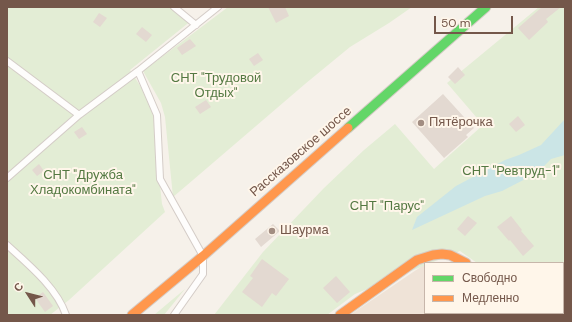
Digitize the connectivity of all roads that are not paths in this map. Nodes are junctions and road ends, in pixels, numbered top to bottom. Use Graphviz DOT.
graph roads {
  1 [pos="174,7"];
  2 [pos="218,7"];
  3 [pos="486,7"];
  4 [pos="196,25"];
  5 [pos="7,61"];
  6 [pos="138,71"];
  7 [pos="79,115"];
  8 [pos="7,178"];
  9 [pos="7,245"];
  10 [pos="202,256"];
  11 [pos="464,262"];
  12 [pos="66,315"];
  13 [pos="132,315"];
  14 [pos="174,315"];
  15 [pos="340,315"];
  1 -- 4 [label="lane"];
  2 -- 4 [label="lane"];
  3 -- 10 [label="main road, Рассказовское шоссе"];
  4 -- 6 [label="lane"];
  5 -- 7 [label="lane"];
  6 -- 7 [label="lane"];
  6 -- 10 [label="lane"];
  7 -- 8 [label="lane"];
  9 -- 12 [label="lane"];
  10 -- 13 [label="main road, Рассказовское шоссе"];
  10 -- 14 [label="lane"];
  11 -- 15 [label="main road"];
}
